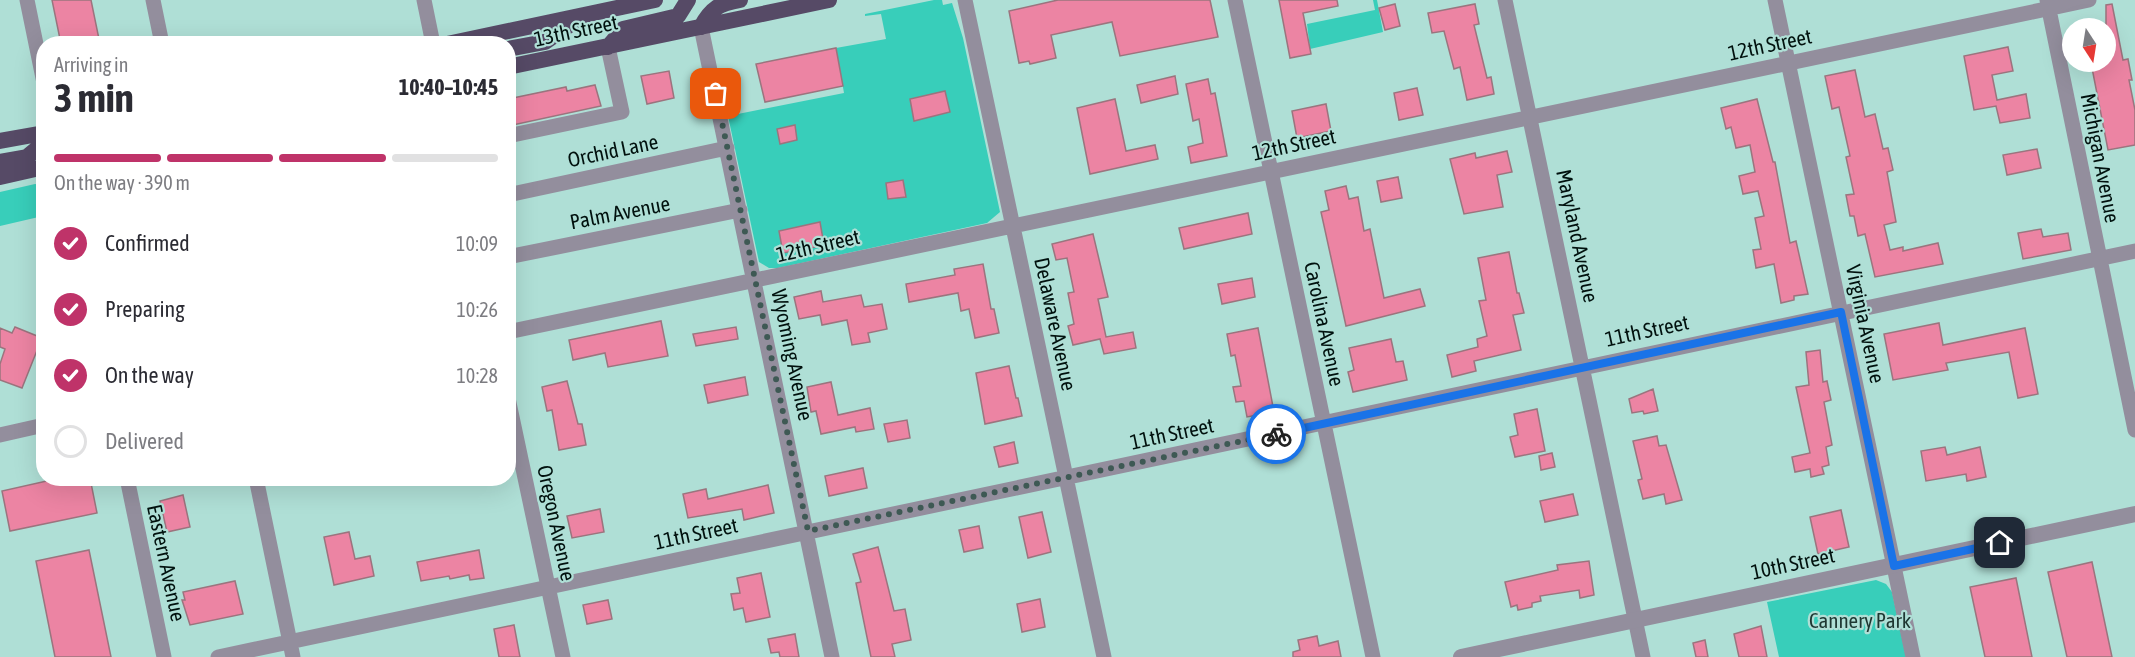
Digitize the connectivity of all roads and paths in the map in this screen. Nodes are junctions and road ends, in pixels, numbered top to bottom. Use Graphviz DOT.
graph roads {
  1 [pos="27,0"];
  2 [pos="153,0"];
  3 [pos="424,0"];
  4 [pos="655,0"];
  5 [pos="688,0"];
  6 [pos="740,0"];
  7 [pos="829,0"];
  8 [pos="965,0"];
  9 [pos="1235,0"];
  10 [pos="1505,0"];
  11 [pos="1776,0"];
  12 [pos="2089,0"];
  13 [pos="2048,4"];
  14 [pos="584,15"];
  15 [pos="701,27"];
  16 [pos="160,36"];
  17 [pos="431,36"];
  18 [pos="485,36"];
  19 [pos="36,44"];
  20 [pos="516,47"];
  21 [pos="608,47"];
  22 [pos="1789,63"];
  23 [pos="516,65"];
  24 [pos="1530,117"];
  25 [pos="36,134"];
  26 [pos="516,134"];
  27 [pos="0,141"];
  28 [pos="727,148"];
  29 [pos="36,150"];
  30 [pos="0,162"];
  31 [pos="36,169"];
  32 [pos="1271,172"];
  33 [pos="0,177"];
  34 [pos="516,193"];
  35 [pos="740,210"];
  36 [pos="1013,225"];
  37 [pos="2135,251"];
  38 [pos="516,255"];
  39 [pos="2098,258"];
  40 [pos="755,282"];
  41 [pos="1841,312"];
  42 [pos="516,330"];
  43 [pos="1582,366"];
  44 [pos="1323,424"];
  45 [pos="36,427"];
  46 [pos="2135,430"];
  47 [pos="0,435"];
  48 [pos="516,435"];
  49 [pos="1066,478"];
  50 [pos="129,486"];
  51 [pos="258,486"];
  52 [pos="2135,514"];
  53 [pos="808,531"];
  54 [pos="1894,566"];
  55 [pos="549,588"];
  56 [pos="1636,621"];
  57 [pos="291,649"];
  58 [pos="164,657"];
  59 [pos="218,657"];
  60 [pos="563,657"];
  61 [pos="832,657"];
  62 [pos="1104,657"];
  63 [pos="1373,657"];
  64 [pos="1461,657"];
  65 [pos="1643,657"];
  66 [pos="1913,657"];
  1 -- 19 [label="street"];
  2 -- 16 [label="street"];
  3 -- 17 [label="street"];
  4 -- 14 [label="highway, 13th Street"];
  5 -- 21 [label="highway"];
  6 -- 15 [label="highway"];
  7 -- 15 [label="highway, 13th Street"];
  8 -- 36 [label="street, Delaware Avenue"];
  9 -- 32 [label="street, Carolina Avenue"];
  10 -- 24 [label="street, Maryland Avenue"];
  11 -- 22 [label="street, Virginia Avenue"];
  12 -- 13 [label="street, 12th Street"];
  13 -- 22 [label="street, 12th Street"];
  13 -- 39 [label="street, Michigan Avenue"];
  14 -- 18 [label="highway, 13th Street"];
  14 -- 20 [label="highway"];
  15 -- 21 [label="highway, 13th Street"];
  15 -- 28 [label="street, Wyoming Avenue"];
  21 -- 23 [label="highway, 13th Street"];
  21 -- 26 [label="street"];
  22 -- 24 [label="street, 12th Street"];
  22 -- 41 [label="street, Virginia Avenue"];
  24 -- 32 [label="street, 12th Street"];
  24 -- 43 [label="street, Maryland Avenue"];
  25 -- 27 [label="highway"];
  28 -- 34 [label="street, Orchid Lane"];
  28 -- 35 [label="street, Wyoming Avenue"];
  29 -- 30 [label="highway"];
  31 -- 33 [label="highway"];
  32 -- 36 [label="street, 12th Street"];
  32 -- 44 [label="street, Carolina Avenue"];
  35 -- 38 [label="street, Palm Avenue"];
  35 -- 40 [label="street, Wyoming Avenue"];
  36 -- 40 [label="street, 12th Street"];
  36 -- 49 [label="street, Delaware Avenue"];
  37 -- 39 [label="street, 11th Street"];
  39 -- 41 [label="street, 11th Street"];
  39 -- 46 [label="street, Michigan Avenue"];
  40 -- 42 [label="street, 12th Street"];
  40 -- 53 [label="street, Wyoming Avenue"];
  41 -- 43 [label="street, 11th Street"];
  41 -- 54 [label="street, Virginia Avenue"];
  43 -- 44 [label="street, 11th Street"];
  43 -- 56 [label="street, Maryland Avenue"];
  44 -- 49 [label="street, 11th Street"];
  44 -- 63 [label="street, Carolina Avenue"];
  45 -- 47 [label="street"];
  48 -- 55 [label="street, Oregon Avenue"];
  49 -- 53 [label="street, 11th Street"];
  49 -- 62 [label="street, Delaware Avenue"];
  50 -- 58 [label="street, Eastern Avenue"];
  51 -- 57 [label="street"];
  52 -- 54 [label="street, 10th Street"];
  53 -- 55 [label="street, 11th Street"];
  53 -- 61 [label="street, Wyoming Avenue"];
  54 -- 56 [label="street, 10th Street"];
  54 -- 66 [label="street, Virginia Avenue"];
  55 -- 57 [label="street, 11th Street"];
  55 -- 60 [label="street, Oregon Avenue"];
  56 -- 64 [label="street, 10th Street"];
  56 -- 65 [label="street, Maryland Avenue"];
  57 -- 59 [label="street, 11th Street"];
}
